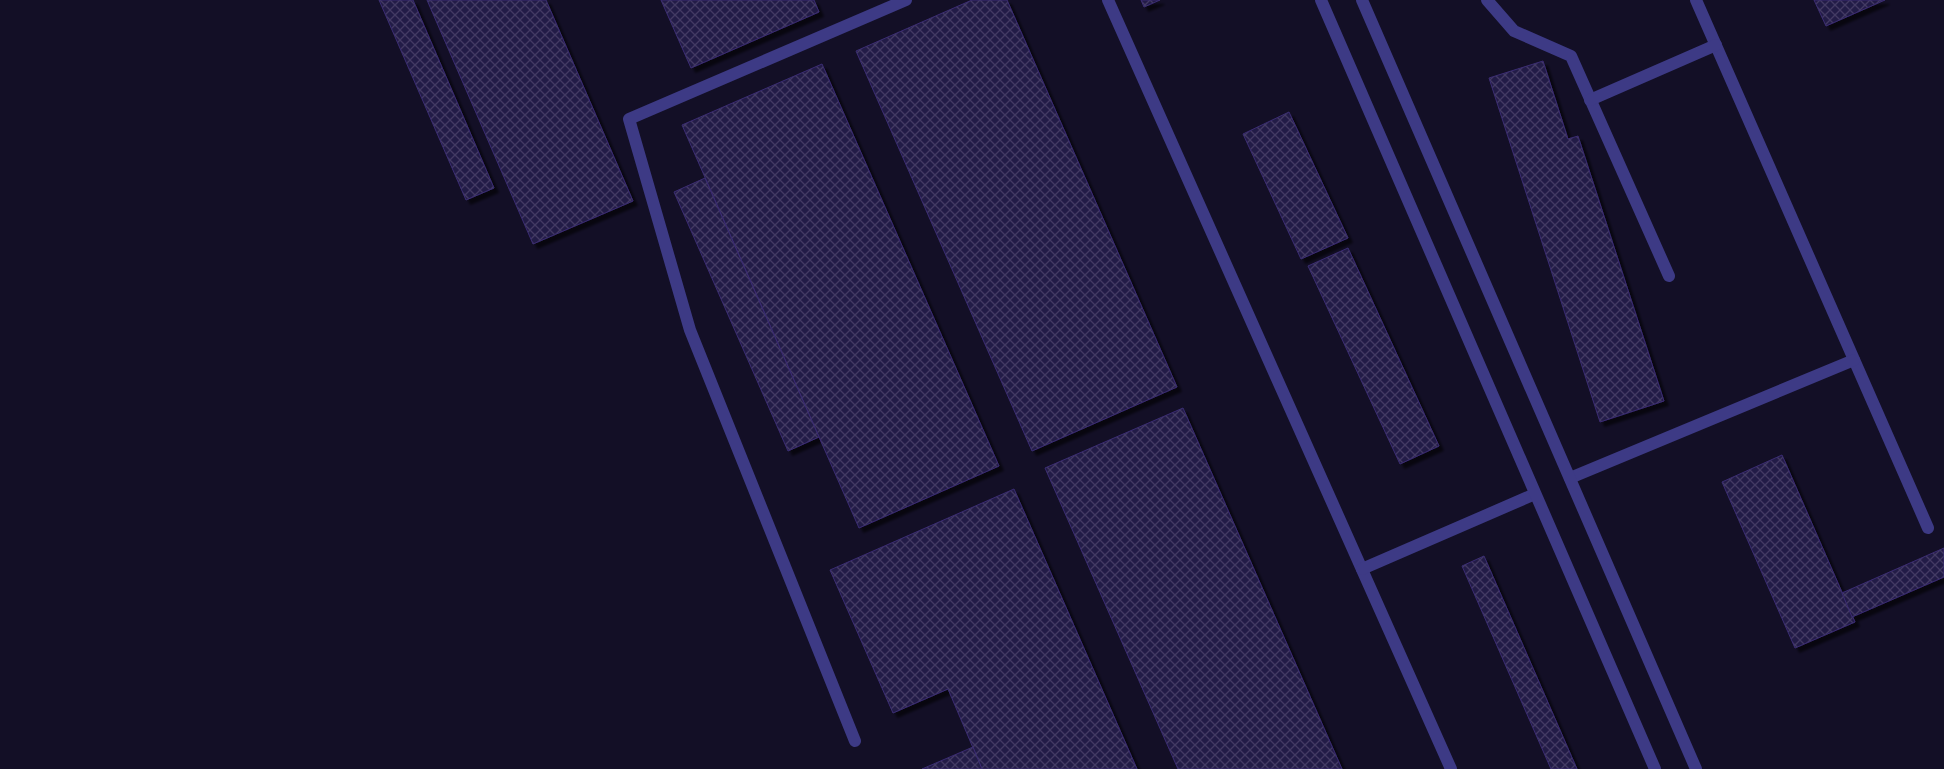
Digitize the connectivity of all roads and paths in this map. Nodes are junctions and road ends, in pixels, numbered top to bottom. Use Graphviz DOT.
graph roads {
  1 [pos="906,0"];
  2 [pos="1108,0"];
  3 [pos="1321,0"];
  4 [pos="1362,0"];
  5 [pos="1487,0"];
  6 [pos="1696,0"];
  7 [pos="1716,44"];
  8 [pos="1590,100"];
  9 [pos="1669,276"];
  10 [pos="1854,360"];
  11 [pos="1570,478"];
  12 [pos="1535,494"];
  13 [pos="1928,528"];
  14 [pos="1362,569"];
  15 [pos="855,741"];
  16 [pos="1451,769"];
  17 [pos="1655,769"];
  18 [pos="1696,769"];
  1 -- 15 [label="street"];
  2 -- 14 [label="street"];
  3 -- 12 [label="street"];
  4 -- 11 [label="street"];
  5 -- 8 [label="street"];
  6 -- 7 [label="street"];
  7 -- 8 [label="street"];
  7 -- 10 [label="street"];
  8 -- 9 [label="street"];
  10 -- 11 [label="street"];
  10 -- 13 [label="street"];
  11 -- 18 [label="street"];
  12 -- 14 [label="street"];
  12 -- 17 [label="street"];
  14 -- 16 [label="street"];
}
